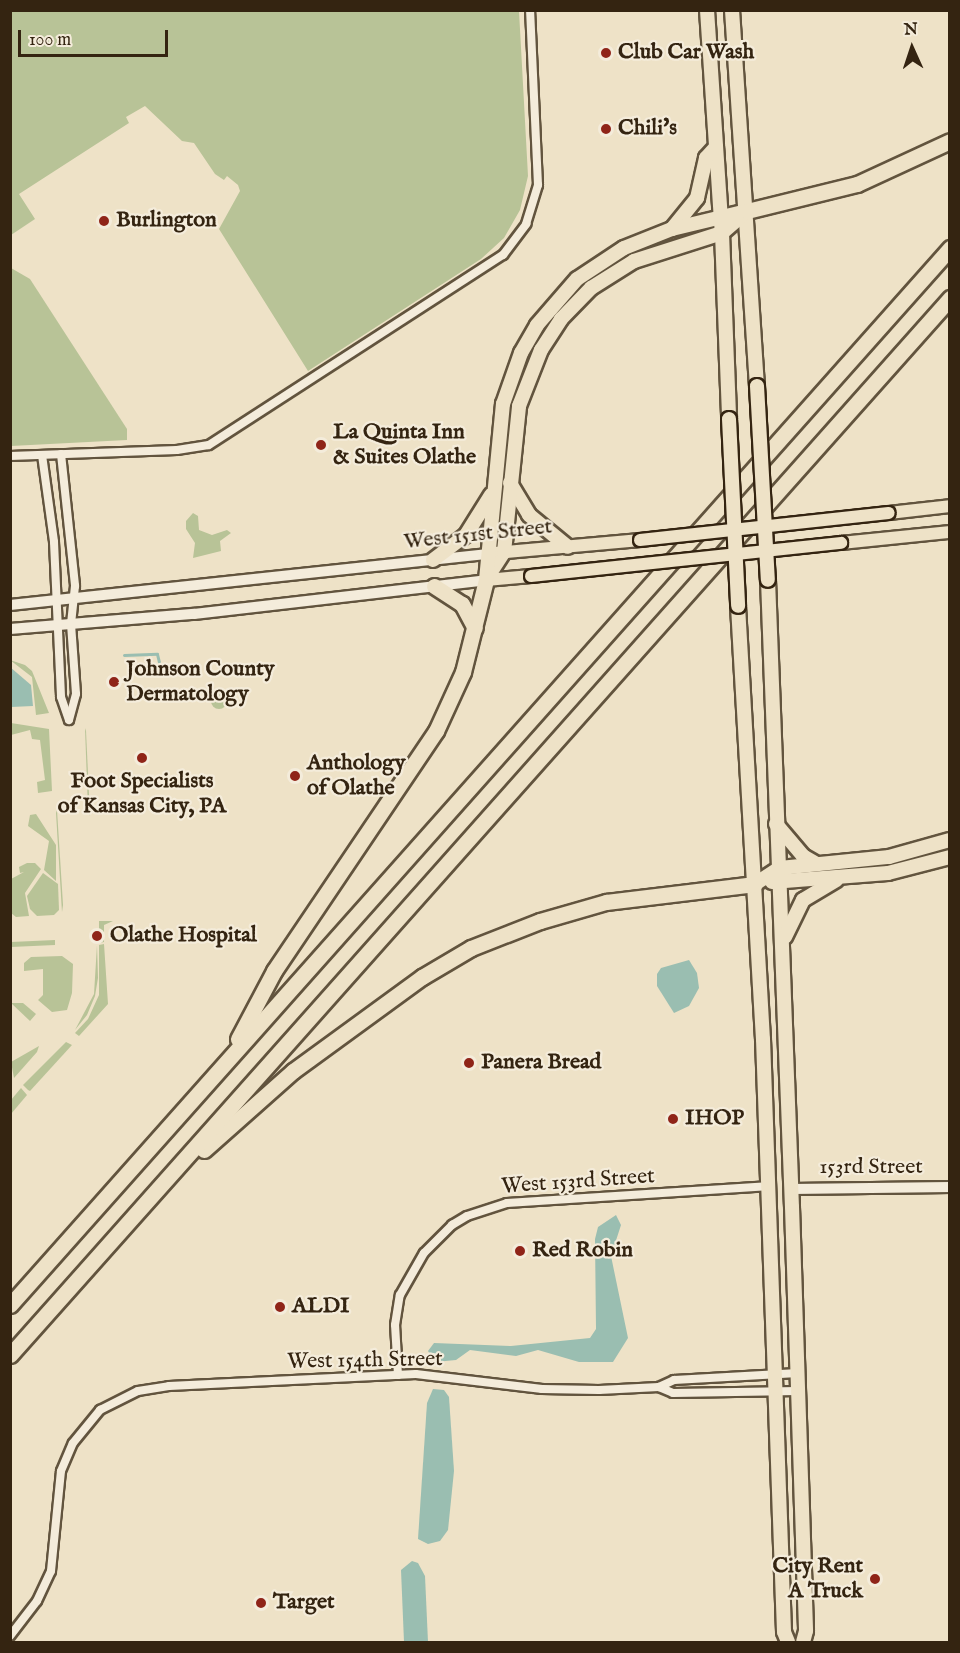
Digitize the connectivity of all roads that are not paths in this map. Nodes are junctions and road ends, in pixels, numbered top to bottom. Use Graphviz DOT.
graph roads {
  1 [pos="530,10"];
  2 [pos="707,10"];
  3 [pos="732,10"];
  4 [pos="950,141"];
  5 [pos="716,147"];
  6 [pos="747,211"];
  7 [pos="721,217"];
  8 [pos="672,229"];
  9 [pos="722,233"];
  10 [pos="950,248"];
  11 [pos="950,298"];
  12 [pos="61,454"];
  13 [pos="42,455"];
  14 [pos="10,456"];
  15 [pos="510,483"];
  16 [pos="493,491"];
  17 [pos="950,506"];
  18 [pos="950,531"];
  19 [pos="568,547"];
  20 [pos="504,552"];
  21 [pos="488,554"];
  22 [pos="434,560"];
  23 [pos="486,580"];
  24 [pos="434,586"];
  25 [pos="75,599"];
  26 [pos="56,601"];
  27 [pos="10,605"];
  28 [pos="71,624"];
  29 [pos="55,625"];
  30 [pos="475,628"];
  31 [pos="10,629"];
  32 [pos="776,824"];
  33 [pos="950,840"];
  34 [pos="950,857"];
  35 [pos="817,864"];
  36 [pos="780,874"];
  37 [pos="838,879"];
  38 [pos="755,884"];
  39 [pos="783,941"];
  40 [pos="225,1063"];
  41 [pos="771,1186"];
  42 [pos="950,1187"];
  43 [pos="792,1189"];
  44 [pos="152,1196"];
  45 [pos="10,1305"];
  46 [pos="10,1355"];
  47 [pos="798,1373"];
  48 [pos="776,1374"];
  49 [pos="398,1375"];
  50 [pos="659,1387"];
  51 [pos="798,1391"];
  52 [pos="776,1392"];
  53 [pos="10,1635"];
  54 [pos="788,1642"];
  55 [pos="803,1642"];
  1 -- 12 [label="street"];
  2 -- 5 [label="highway"];
  3 -- 6 [label="highway"];
  4 -- 6 [label="highway"];
  5 -- 7 [label="highway"];
  5 -- 8 [label="highway"];
  6 -- 7 [label="highway"];
  6 -- 9 [label="highway"];
  6 -- 32 [label="highway, bridge"];
  7 -- 8 [label="highway"];
  7 -- 9 [label="highway"];
  8 -- 16 [label="highway"];
  9 -- 15 [label="highway"];
  9 -- 38 [label="highway, bridge"];
  10 -- 40 [label="highway"];
  11 -- 44 [label="highway"];
  12 -- 13 [label="street"];
  12 -- 25 [label="street"];
  13 -- 14 [label="street"];
  13 -- 26 [label="street"];
  15 -- 19 [label="highway"];
  15 -- 20 [label="highway"];
  16 -- 21 [label="highway"];
  16 -- 22 [label="highway"];
  17 -- 19 [label="main road, West 151st Street, bridge"];
  18 -- 23 [label="main road, West 151st Street, bridge"];
  19 -- 20 [label="main road, West 151st Street"];
  20 -- 21 [label="main road, West 151st Street"];
  20 -- 23 [label="highway"];
  21 -- 22 [label="main road, West 151st Street"];
  21 -- 23 [label="highway"];
  22 -- 25 [label="main road, West 151st Street"];
  23 -- 24 [label="main road, West 151st Street"];
  23 -- 30 [label="highway"];
  24 -- 28 [label="main road, West 151st Street"];
  24 -- 30 [label="highway"];
  25 -- 26 [label="main road, West 151st Street"];
  25 -- 28 [label="street"];
  26 -- 27 [label="main road, West 151st Street"];
  26 -- 29 [label="street"];
  28 -- 29 [label="main road, West 151st Street"];
  28 -- 29 [label="street"];
  29 -- 31 [label="main road, West 151st Street"];
  30 -- 40 [label="highway"];
  32 -- 35 [label="highway"];
  32 -- 36 [label="highway"];
  33 -- 35 [label="highway"];
  34 -- 37 [label="highway"];
  35 -- 36 [label="highway"];
  36 -- 37 [label="highway"];
  36 -- 38 [label="highway"];
  36 -- 39 [label="highway"];
  37 -- 39 [label="highway"];
  38 -- 41 [label="highway"];
  38 -- 44 [label="highway"];
  39 -- 43 [label="highway"];
  40 -- 45 [label="highway"];
  41 -- 48 [label="highway"];
  41 -- 49 [label="street, West 153rd Street"];
  42 -- 43 [label="main road, 153rd Street"];
  43 -- 47 [label="highway"];
  44 -- 46 [label="highway"];
  47 -- 48 [label="street, West 154th Street"];
  47 -- 51 [label="highway"];
  48 -- 50 [label="street, West 154th Street"];
  48 -- 52 [label="highway"];
  49 -- 50 [label="street, West 154th Street"];
  49 -- 53 [label="street, West 154th Street"];
  50 -- 52 [label="street, West 154th Street"];
  51 -- 52 [label="street, West 154th Street"];
  51 -- 55 [label="highway"];
  52 -- 54 [label="highway"];
}
